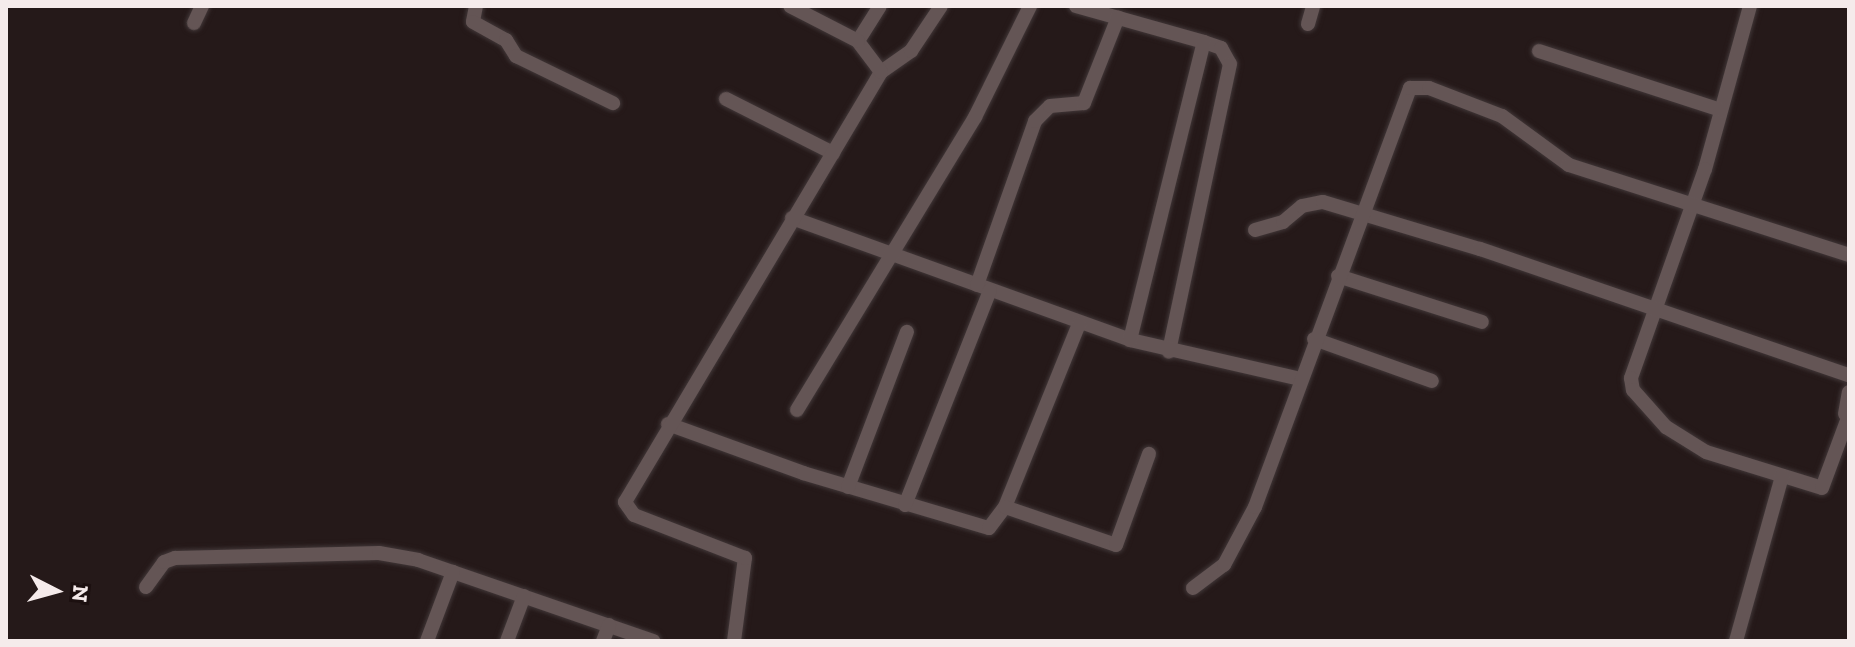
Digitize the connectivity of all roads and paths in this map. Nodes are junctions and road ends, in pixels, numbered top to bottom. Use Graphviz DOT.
graph roads {
  1 [pos="202,6"];
  2 [pos="476,6"];
  3 [pos="790,6"];
  4 [pos="880,6"];
  5 [pos="941,6"];
  6 [pos="1030,6"];
  7 [pos="1076,6"];
  8 [pos="1313,6"];
  9 [pos="1750,6"];
  10 [pos="1118,17"];
  11 [pos="194,23"];
  12 [pos="1308,24"];
  13 [pos="858,41"];
  14 [pos="1204,42"];
  15 [pos="1539,51"];
  16 [pos="881,72"];
  17 [pos="726,99"];
  18 [pos="613,103"];
  19 [pos="1721,110"];
  20 [pos="833,153"];
  21 [pos="1691,207"];
  22 [pos="1362,213"];
  23 [pos="792,218"];
  24 [pos="1255,230"];
  25 [pos="889,252"];
  26 [pos="1849,255"];
  27 [pos="1338,276"];
  28 [pos="984,288"];
  29 [pos="1653,310"];
  30 [pos="1482,322"];
  31 [pos="1079,324"];
  32 [pos="907,332"];
  33 [pos="1314,339"];
  34 [pos="1130,340"];
  35 [pos="1169,352"];
  36 [pos="1849,375"];
  37 [pos="1300,379"];
  38 [pos="1432,381"];
  39 [pos="1849,392"];
  40 [pos="797,410"];
  41 [pos="1847,415"];
  42 [pos="668,424"];
  43 [pos="1149,454"];
  44 [pos="1782,476"];
  45 [pos="848,487"];
  46 [pos="905,505"];
  47 [pos="1005,507"];
  48 [pos="453,572"];
  49 [pos="146,587"];
  50 [pos="1193,588"];
  51 [pos="524,596"];
  52 [pos="609,625"];
  53 [pos="427,641"];
  54 [pos="507,641"];
  55 [pos="603,641"];
  56 [pos="653,641"];
  57 [pos="734,641"];
  58 [pos="1736,641"];
  1 -- 11 [label="street"];
  2 -- 18 [label="street"];
  3 -- 13 [label="street"];
  4 -- 13 [label="street"];
  5 -- 16 [label="street"];
  6 -- 25 [label="street"];
  7 -- 10 [label="street"];
  8 -- 12 [label="street"];
  9 -- 19 [label="street"];
  10 -- 14 [label="street"];
  10 -- 28 [label="street"];
  13 -- 16 [label="street"];
  14 -- 34 [label="street"];
  14 -- 35 [label="street"];
  15 -- 19 [label="street"];
  16 -- 20 [label="street"];
  17 -- 20 [label="street"];
  19 -- 21 [label="street"];
  20 -- 23 [label="street"];
  21 -- 22 [label="street"];
  21 -- 26 [label="street"];
  21 -- 29 [label="street"];
  22 -- 24 [label="street"];
  22 -- 27 [label="street"];
  22 -- 29 [label="street"];
  23 -- 25 [label="street"];
  23 -- 42 [label="street"];
  25 -- 28 [label="street"];
  25 -- 40 [label="street"];
  27 -- 30 [label="street"];
  27 -- 33 [label="street"];
  28 -- 31 [label="street"];
  28 -- 46 [label="street"];
  29 -- 36 [label="street"];
  29 -- 44 [label="street"];
  31 -- 34 [label="street"];
  31 -- 47 [label="street"];
  32 -- 45 [label="street"];
  33 -- 37 [label="street"];
  33 -- 38 [label="street"];
  34 -- 35 [label="street"];
  35 -- 37 [label="street"];
  37 -- 50 [label="street"];
  39 -- 41 [label="street"];
  41 -- 44 [label="street"];
  42 -- 45 [label="street"];
  42 -- 57 [label="street"];
  43 -- 47 [label="street"];
  44 -- 58 [label="street"];
  45 -- 46 [label="street"];
  46 -- 47 [label="street"];
  48 -- 49 [label="street"];
  48 -- 51 [label="street"];
  48 -- 53 [label="street"];
  51 -- 52 [label="street"];
  51 -- 54 [label="street"];
  52 -- 55 [label="street"];
  52 -- 56 [label="street"];
}
